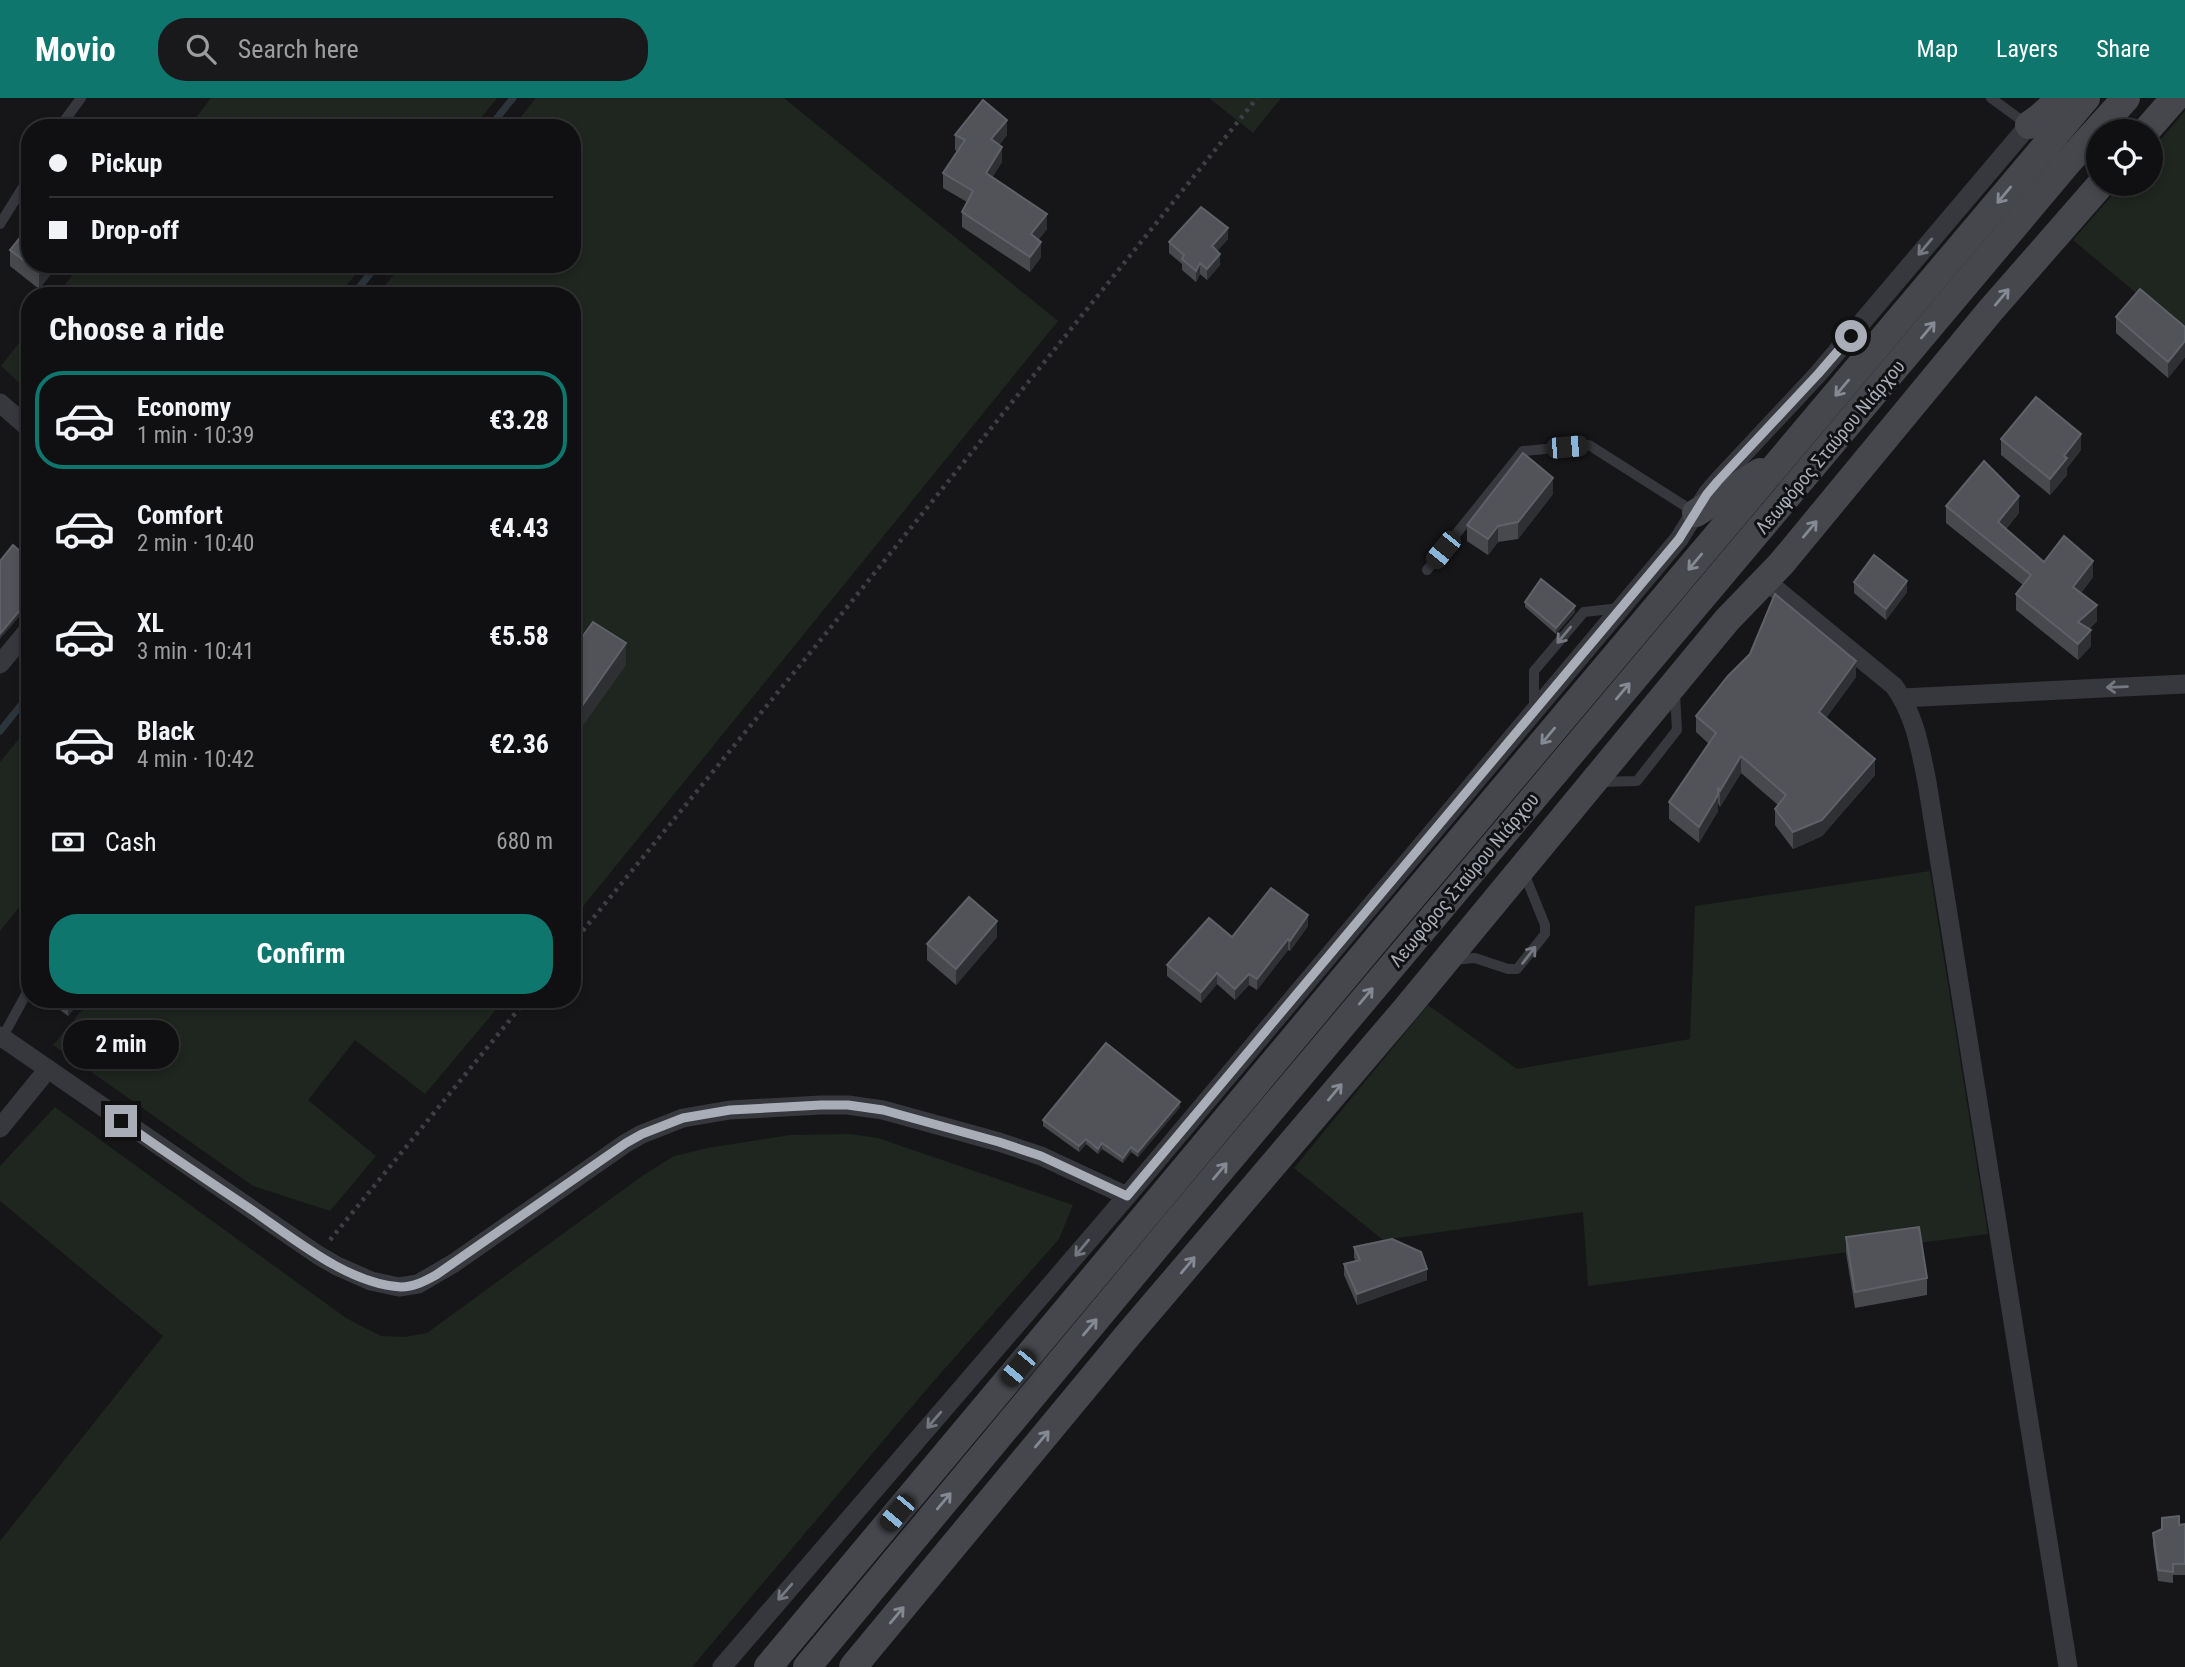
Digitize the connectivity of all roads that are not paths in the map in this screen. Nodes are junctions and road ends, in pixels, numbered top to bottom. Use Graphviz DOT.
graph roads {
  1 [pos="81,98"];
  2 [pos="1991,98"];
  3 [pos="2044,98"];
  4 [pos="2061,98"];
  5 [pos="2086,98"];
  6 [pos="2126,98"];
  7 [pos="2175,98"];
  8 [pos="66,119"];
  9 [pos="2157,119"];
  10 [pos="2029,125"];
  11 [pos="21,190"];
  12 [pos="2090,196"];
  13 [pos="0,224"];
  14 [pos="0,403"];
  15 [pos="21,421"];
  16 [pos="1781,461"];
  17 [pos="1696,513"];
  18 [pos="1759,531"];
  19 [pos="1427,570"];
  20 [pos="1765,580"];
  21 [pos="21,639"];
  22 [pos="0,664"];
  23 [pos="2185,684"];
  24 [pos="1902,698"];
  25 [pos="1523,866"];
  26 [pos="1445,961"];
  27 [pos="21,1002"];
  28 [pos="1,1037"];
  29 [pos="48,1069"];
  30 [pos="1284,1094"];
  31 [pos="0,1128"];
  32 [pos="1127,1196"];
  33 [pos="722,1667"];
  34 [pos="768,1667"];
  35 [pos="807,1667"];
  36 [pos="853,1667"];
  37 [pos="2068,1667"];
  1 -- 8 [label="lane"];
  2 -- 10 [label="lane"];
  3 -- 10 [label="street"];
  4 -- 10 [label="main road"];
  5 -- 16 [label="main road, Λεωφόρος Σταύρου Νιάρχου, one-way"];
  18 -- 6 [label="main road, Λεωφόρος Σταύρου Νιάρχου, one-way"];
  7 -- 9 [label="main road"];
  10 -- 17 [label="street, one-way"];
  11 -- 13 [label="lane"];
  20 -- 12 [label="main road, one-way"];
  14 -- 15 [label="street"];
  16 -- 17 [label="main road"];
  16 -- 34 [label="main road, Λεωφόρος Σταύρου Νιάρχου, one-way"];
  17 -- 19 [label="lane"];
  17 -- 32 [label="street, one-way"];
  18 -- 20 [label="main road"];
  30 -- 18 [label="main road, Λεωφόρος Σταύρου Νιάρχου, one-way"];
  20 -- 24 [label="street"];
  20 -- 25 [label="main road"];
  21 -- 22 [label="street"];
  23 -- 24 [label="street, one-way"];
  24 -- 37 [label="street"];
  25 -- 26 [label="main road"];
  26 -- 25 [label="lane, one-way"];
  26 -- 30 [label="main road"];
  36 -- 26 [label="main road, one-way"];
  27 -- 28 [label="lane"];
  28 -- 29 [label="street"];
  29 -- 31 [label="street"];
  29 -- 32 [label="street"];
  35 -- 30 [label="main road, Λεωφόρος Σταύρου Νιάρχου, one-way"];
  32 -- 33 [label="street, one-way"];
}
